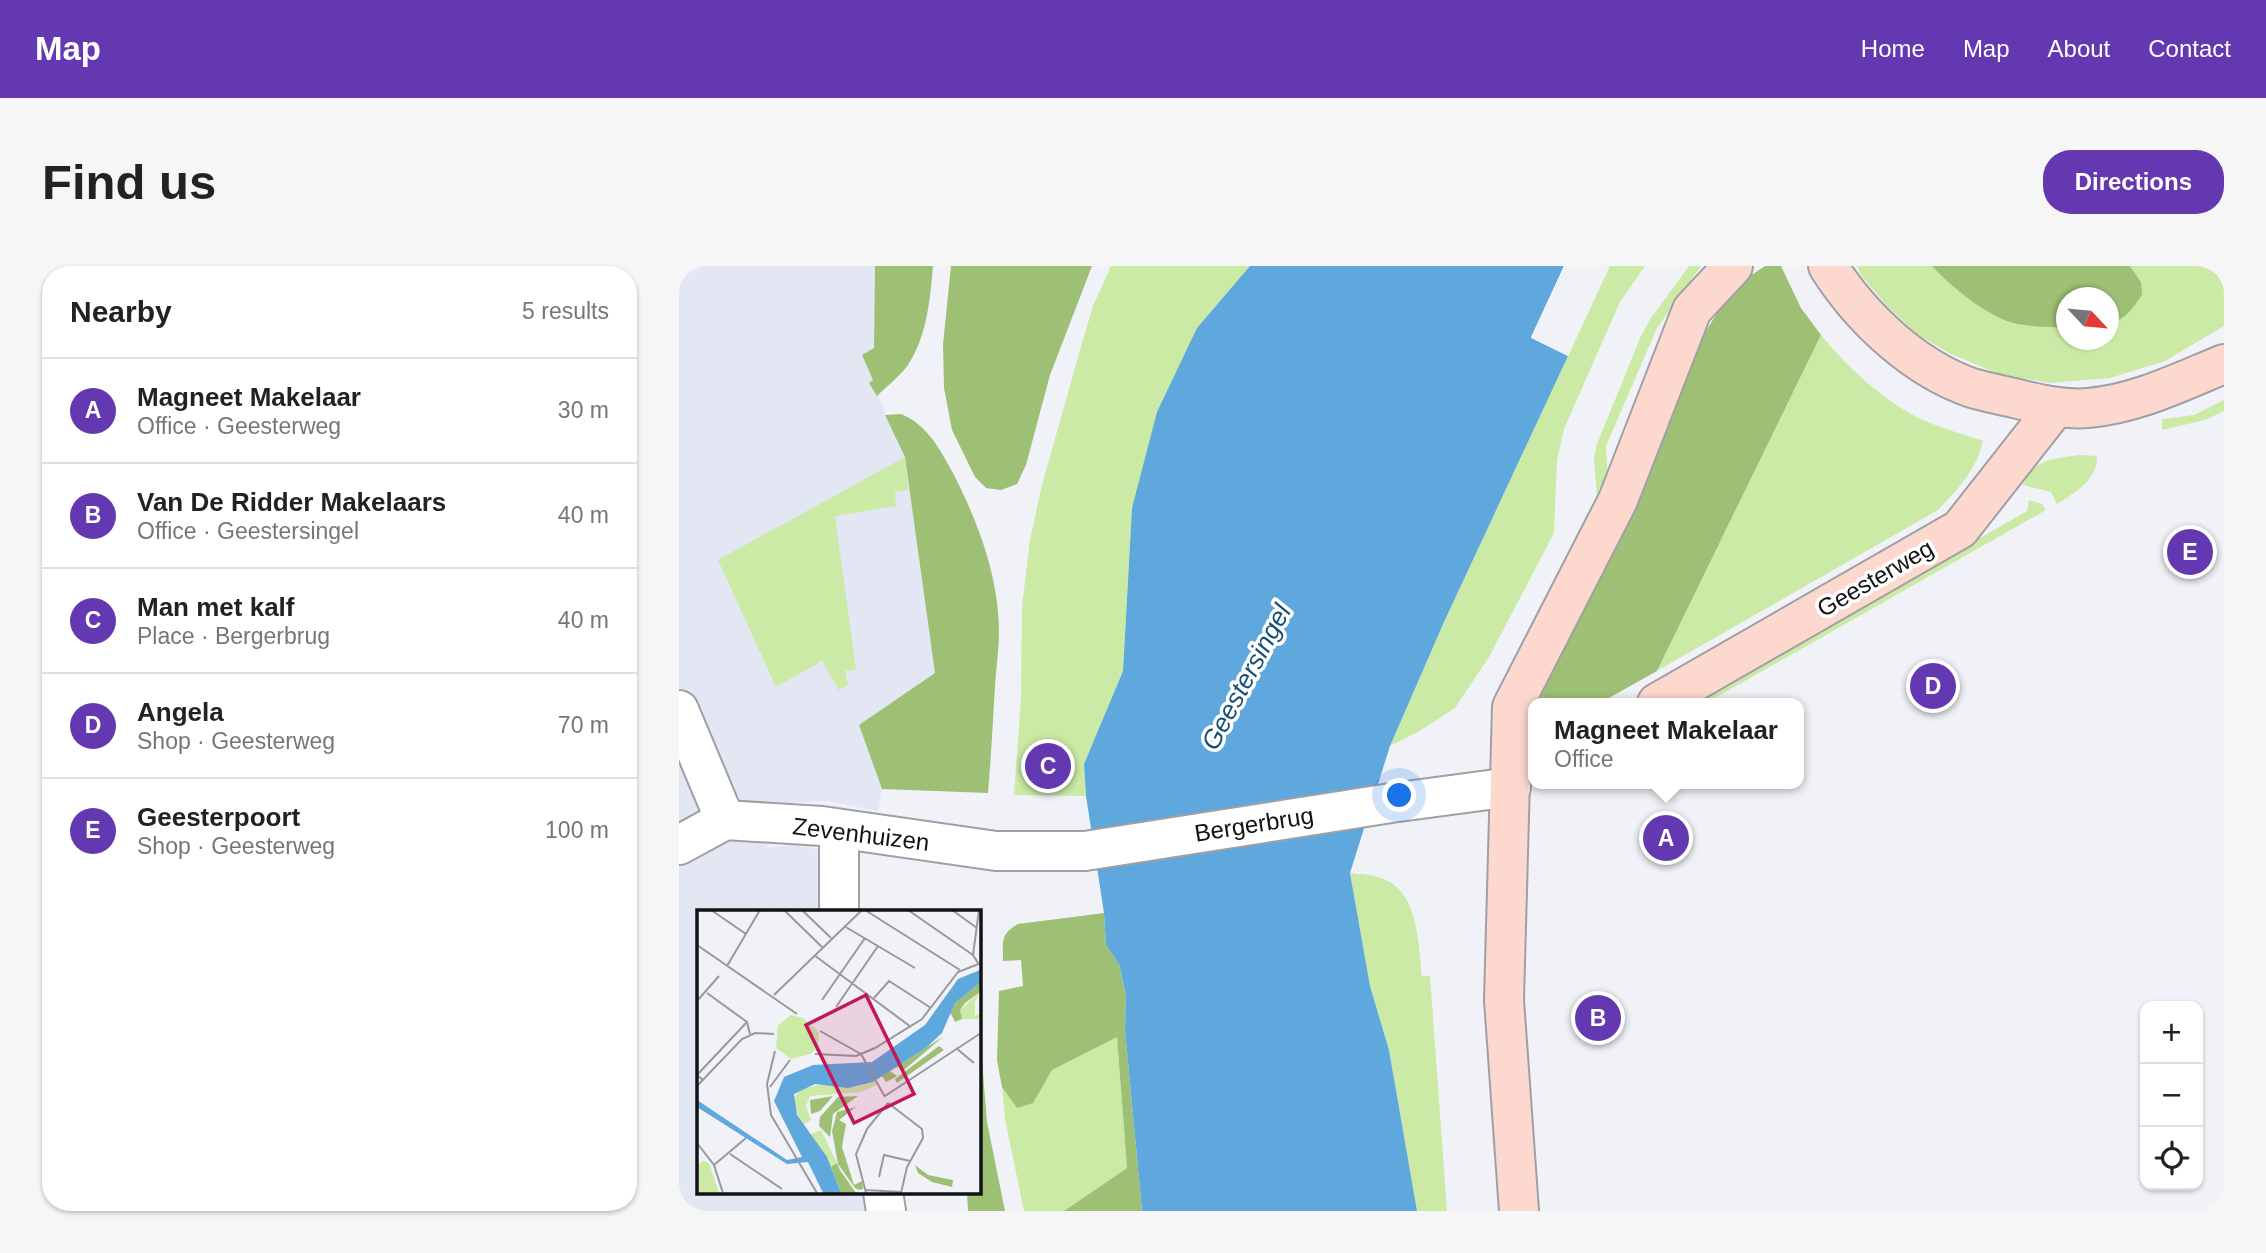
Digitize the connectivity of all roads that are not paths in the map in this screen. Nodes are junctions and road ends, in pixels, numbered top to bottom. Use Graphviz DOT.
graph roads {
  1 [pos="1733,266"];
  2 [pos="1828,266"];
  3 [pos="2224,364"];
  4 [pos="2055,408"];
  5 [pos="1666,698"];
  6 [pos="679,710"];
  7 [pos="1522,780"];
  8 [pos="725,820"];
  9 [pos="839,829"];
  10 [pos="679,845"];
  11 [pos="996,852"];
  12 [pos="839,910"];
  13 [pos="1519,1211"];
  1 -- 7 [label="main road"];
  2 -- 4 [label="main road"];
  3 -- 4 [label="main road"];
  4 -- 5 [label="main road, Geesterweg"];
  6 -- 8 [label="street"];
  7 -- 11 [label="street, Bergerbrug"];
  7 -- 13 [label="main road"];
  8 -- 9 [label="street, Zevenhuizen"];
  8 -- 10 [label="street"];
  9 -- 11 [label="street, Zevenhuizen"];
  9 -- 12 [label="street"];
}
